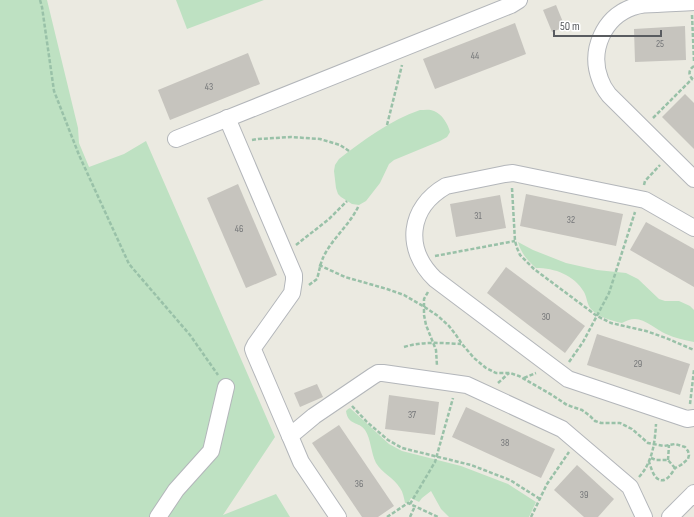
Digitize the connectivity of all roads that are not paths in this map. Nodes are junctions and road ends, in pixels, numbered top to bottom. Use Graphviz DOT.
graph roads {
  1 [pos="519,0"];
  2 [pos="693,2"];
  3 [pos="227,118"];
  4 [pos="176,139"];
  5 [pos="694,179"];
  6 [pos="694,228"];
  7 [pos="226,387"];
  8 [pos="692,414"];
  9 [pos="290,436"];
  10 [pos="694,493"];
  11 [pos="158,517"];
  12 [pos="338,517"];
  13 [pos="644,517"];
  14 [pos="670,517"];
  1 -- 3 [label="lane"];
  2 -- 5 [label="lane"];
  3 -- 4 [label="lane"];
  3 -- 9 [label="lane"];
  6 -- 8 [label="lane"];
  7 -- 11 [label="lane"];
  9 -- 12 [label="lane"];
  9 -- 13 [label="lane"];
  10 -- 14 [label="lane"];
}
